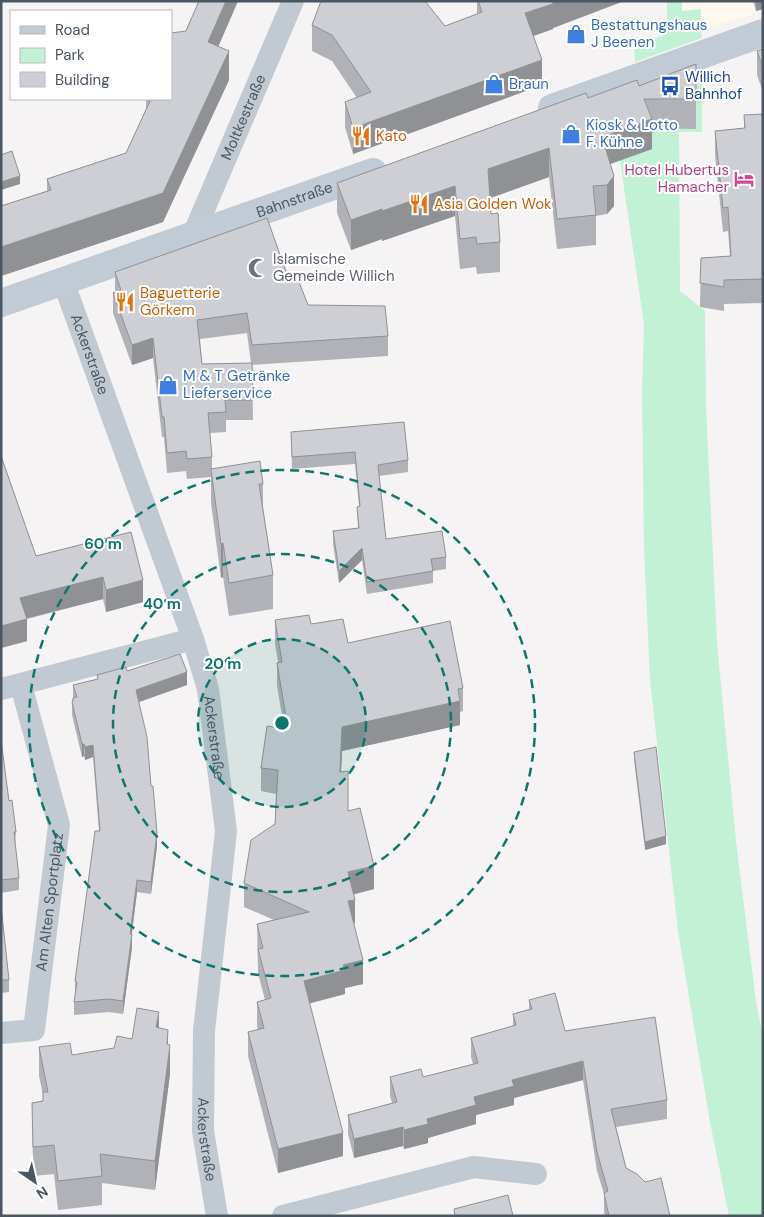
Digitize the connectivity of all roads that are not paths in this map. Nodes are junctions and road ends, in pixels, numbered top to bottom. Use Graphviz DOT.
graph roads {
  1 [pos="293,1"];
  2 [pos="763,33"];
  3 [pos="527,117"];
  4 [pos="397,163"];
  5 [pos="193,235"];
  6 [pos="63,282"];
  7 [pos="1,302"];
  8 [pos="193,638"];
  9 [pos="11,687"];
  10 [pos="1,1033"];
  11 [pos="536,1174"];
  12 [pos="217,1216"];
  13 [pos="283,1216"];
  1 -- 5 [label="street, Moltkestraße"];
  2 -- 3 [label="street"];
  4 -- 5 [label="street, Bahnstraße"];
  5 -- 6 [label="street, Bahnstraße"];
  6 -- 7 [label="street, Bahnstraße"];
  6 -- 8 [label="street, Ackerstraße"];
  8 -- 9 [label="street, Am Alten Sportplatz"];
  8 -- 12 [label="street, Ackerstraße"];
  9 -- 10 [label="street, Am Alten Sportplatz"];
  11 -- 13 [label="street"];
}
